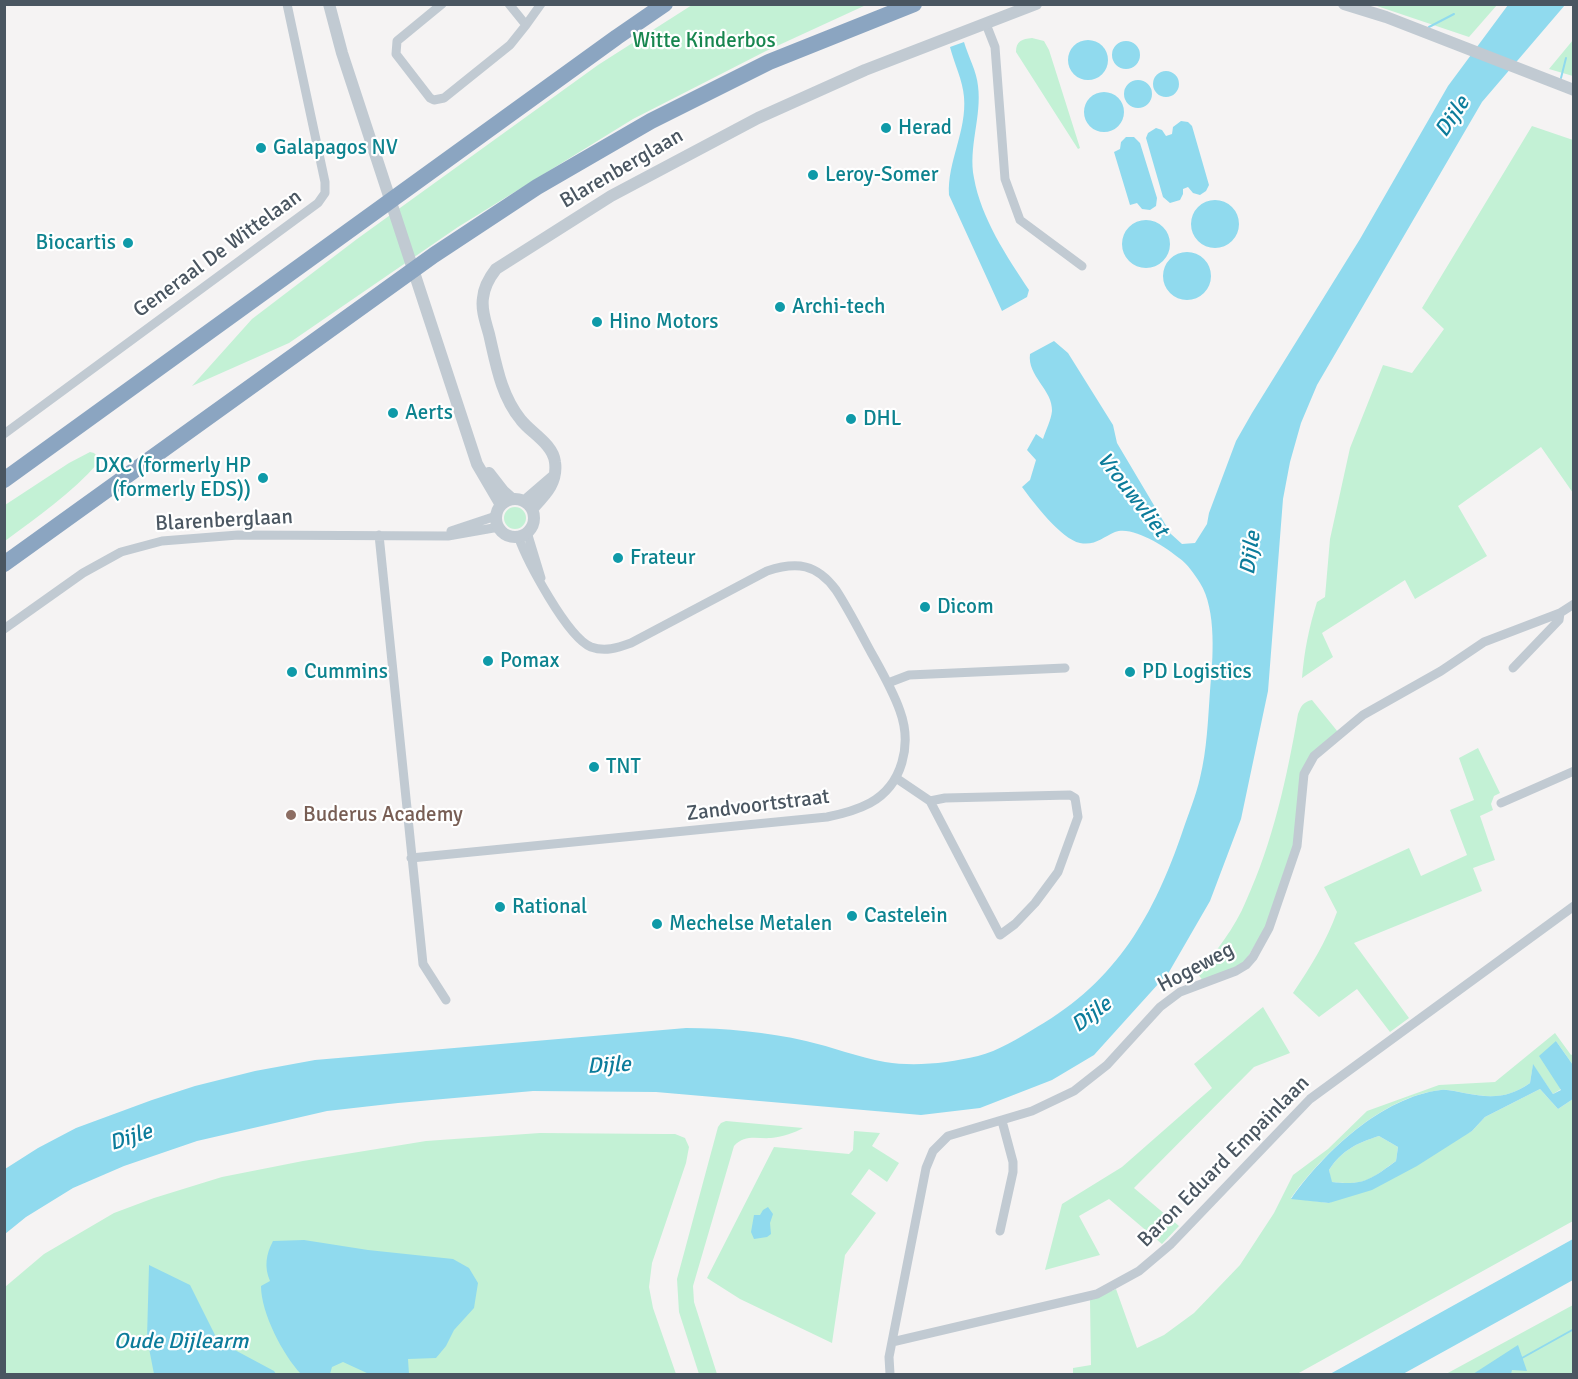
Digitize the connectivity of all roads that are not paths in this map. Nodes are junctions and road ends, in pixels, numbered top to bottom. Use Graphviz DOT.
graph roads {
  1 [pos="287,4"];
  2 [pos="329,4"];
  3 [pos="442,4"];
  4 [pos="510,4"];
  5 [pos="541,4"];
  6 [pos="647,4"];
  7 [pos="665,4"];
  8 [pos="914,4"];
  9 [pos="1036,4"];
  10 [pos="1344,4"];
  11 [pos="986,24"];
  12 [pos="526,25"];
  13 [pos="617,37"];
  14 [pos="1574,90"];
  15 [pos="1082,266"];
  16 [pos="4,434"];
  17 [pos="4,480"];
  18 [pos="511,509"];
  19 [pos="522,534"];
  20 [pos="379,535"];
  21 [pos="4,564"];
  22 [pos="1574,604"];
  23 [pos="1560,613"];
  24 [pos="4,629"];
  25 [pos="1065,668"];
  26 [pos="1513,668"];
  27 [pos="888,683"];
  28 [pos="1574,771"];
  29 [pos="896,778"];
  30 [pos="930,801"];
  31 [pos="1501,803"];
  32 [pos="411,858"];
  33 [pos="1574,906"];
  34 [pos="446,1000"];
  35 [pos="1002,1121"];
  36 [pos="1000,1231"];
  37 [pos="892,1342"];
  38 [pos="890,1374"];
  1 -- 16 [label="street, Generaal De Wittelaan"];
  2 -- 18 [label="street"];
  3 -- 12 [label="street"];
  4 -- 12 [label="street"];
  5 -- 12 [label="street"];
  6 -- 13 [label="highway"];
  7 -- 13 [label="highway"];
  8 -- 21 [label="highway"];
  9 -- 11 [label="street, Blarenberglaan"];
  10 -- 14 [label="street"];
  11 -- 15 [label="street"];
  11 -- 18 [label="street, Blarenberglaan"];
  13 -- 17 [label="highway"];
  18 -- 19 [label="street"];
  18 -- 19 [label="street"];
  18 -- 20 [label="street, Blarenberglaan"];
  19 -- 27 [label="street, Zandvoortstraat"];
  20 -- 24 [label="street, Blarenberglaan"];
  20 -- 32 [label="street"];
  22 -- 23 [label="street, Hogeweg"];
  23 -- 26 [label="street, Hogeweg"];
  23 -- 35 [label="street, Hogeweg"];
  25 -- 27 [label="street"];
  27 -- 29 [label="street, Zandvoortstraat"];
  28 -- 31 [label="street"];
  29 -- 30 [label="street"];
  29 -- 32 [label="street, Zandvoortstraat"];
  30 -- 30 [label="street"];
  32 -- 34 [label="street"];
  33 -- 37 [label="street, Baron Eduard Empainlaan"];
  35 -- 36 [label="street"];
  35 -- 37 [label="street, Hogeweg"];
  37 -- 38 [label="street, Hogeweg"];
}
